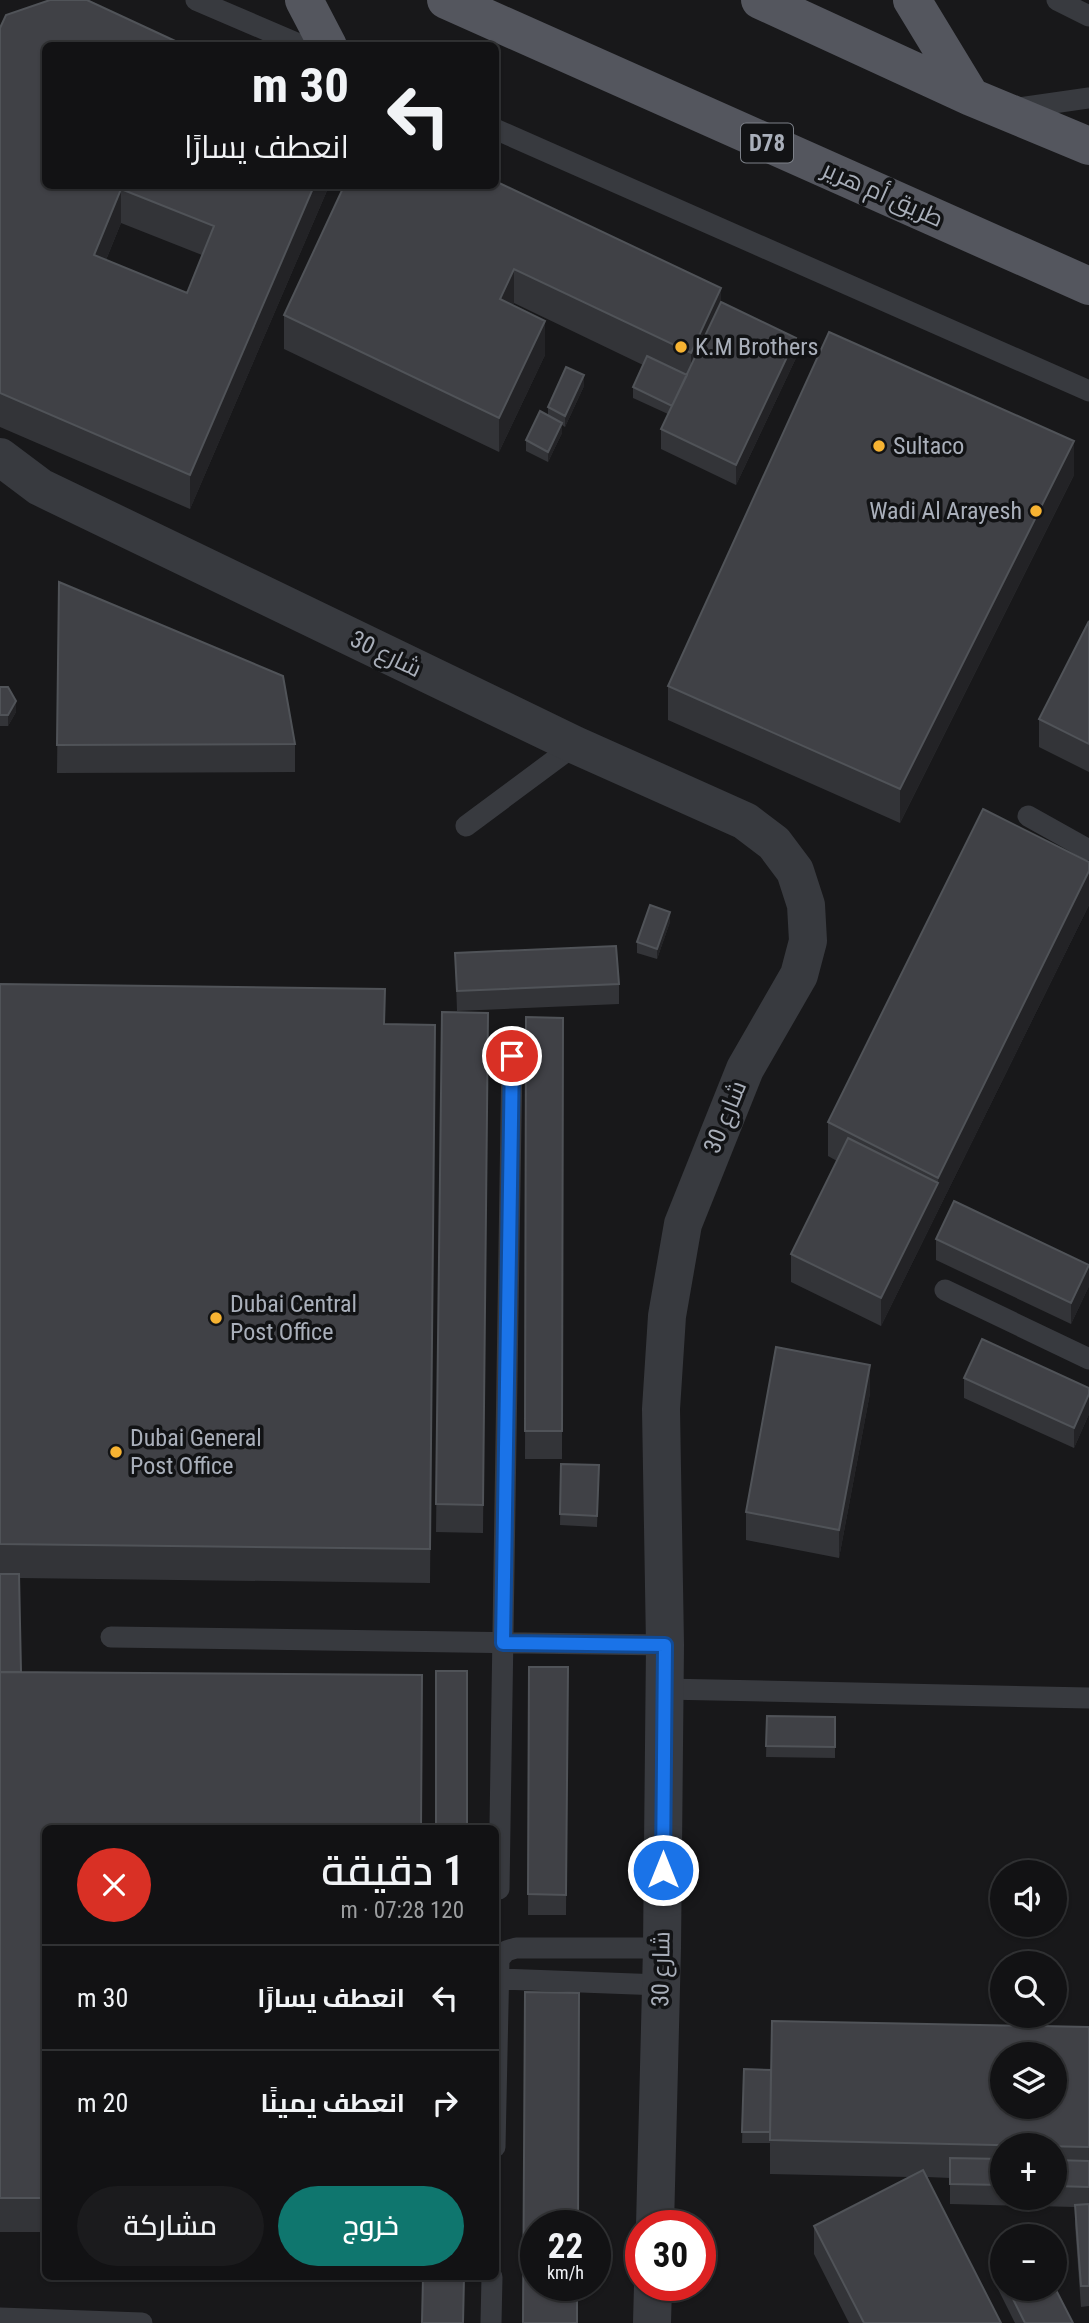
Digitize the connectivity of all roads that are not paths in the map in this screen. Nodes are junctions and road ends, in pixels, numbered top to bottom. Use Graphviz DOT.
graph roads {
  1 [pos="196,0"];
  2 [pos="304,0"];
  3 [pos="446,0"];
  4 [pos="760,0"];
  5 [pos="912,0"];
  6 [pos="1057,0"];
  7 [pos="1089,16"];
  8 [pos="294,42"];
  9 [pos="326,42"];
  10 [pos="1089,98"];
  11 [pos="987,104"];
  12 [pos="499,132"];
  13 [pos="1089,146"];
  14 [pos="1089,286"];
  15 [pos="1089,391"];
  16 [pos="0,457"];
  17 [pos="0,480"];
  18 [pos="40,487"];
  19 [pos="575,745"];
  20 [pos="1028,816"];
  21 [pos="466,826"];
  22 [pos="1089,850"];
  23 [pos="512,1056"];
  24 [pos="945,1290"];
  25 [pos="1089,1359"];
  26 [pos="111,1637"];
  27 [pos="503,1643"];
  28 [pos="665,1645"];
  29 [pos="664,1689"];
  30 [pos="1089,1698"];
  31 [pos="499,1889"];
  32 [pos="662,1966"];
  33 [pos="499,1979"];
  34 [pos="655,2210"];
  35 [pos="492,2280"];
  36 [pos="653,2301"];
  37 [pos="0,2318"];
  38 [pos="142,2323"];
  39 [pos="491,2323"];
  40 [pos="652,2323"];
  1 -- 8 [label="lane"];
  2 -- 9 [label="main road"];
  3 -- 14 [label="main road, طريق أم هرير / D78"];
  4 -- 11 [label="main road"];
  5 -- 11 [label="main road"];
  6 -- 7 [label="lane"];
  10 -- 11 [label="lane"];
  11 -- 13 [label="main road"];
  12 -- 15 [label="lane"];
  16 -- 18 [label="street, شارع 30"];
  17 -- 18 [label="street, شارع 30"];
  18 -- 19 [label="street, شارع 30"];
  19 -- 21 [label="lane"];
  19 -- 28 [label="street, شارع 30"];
  20 -- 22 [label="lane"];
  23 -- 27 [label="lane"];
  24 -- 25 [label="lane"];
  26 -- 27 [label="lane"];
  27 -- 28 [label="lane"];
  27 -- 31 [label="lane"];
  28 -- 29 [label="street, شارع 30"];
  29 -- 30 [label="lane"];
  29 -- 32 [label="street, شارع 30"];
  32 -- 33 [label="lane"];
  32 -- 33 [label="lane"];
  32 -- 34 [label="street, شارع 30"];
  35 -- 39 [label="lane"];
  36 -- 40 [label="street"];
  37 -- 38 [label="lane"];
}
